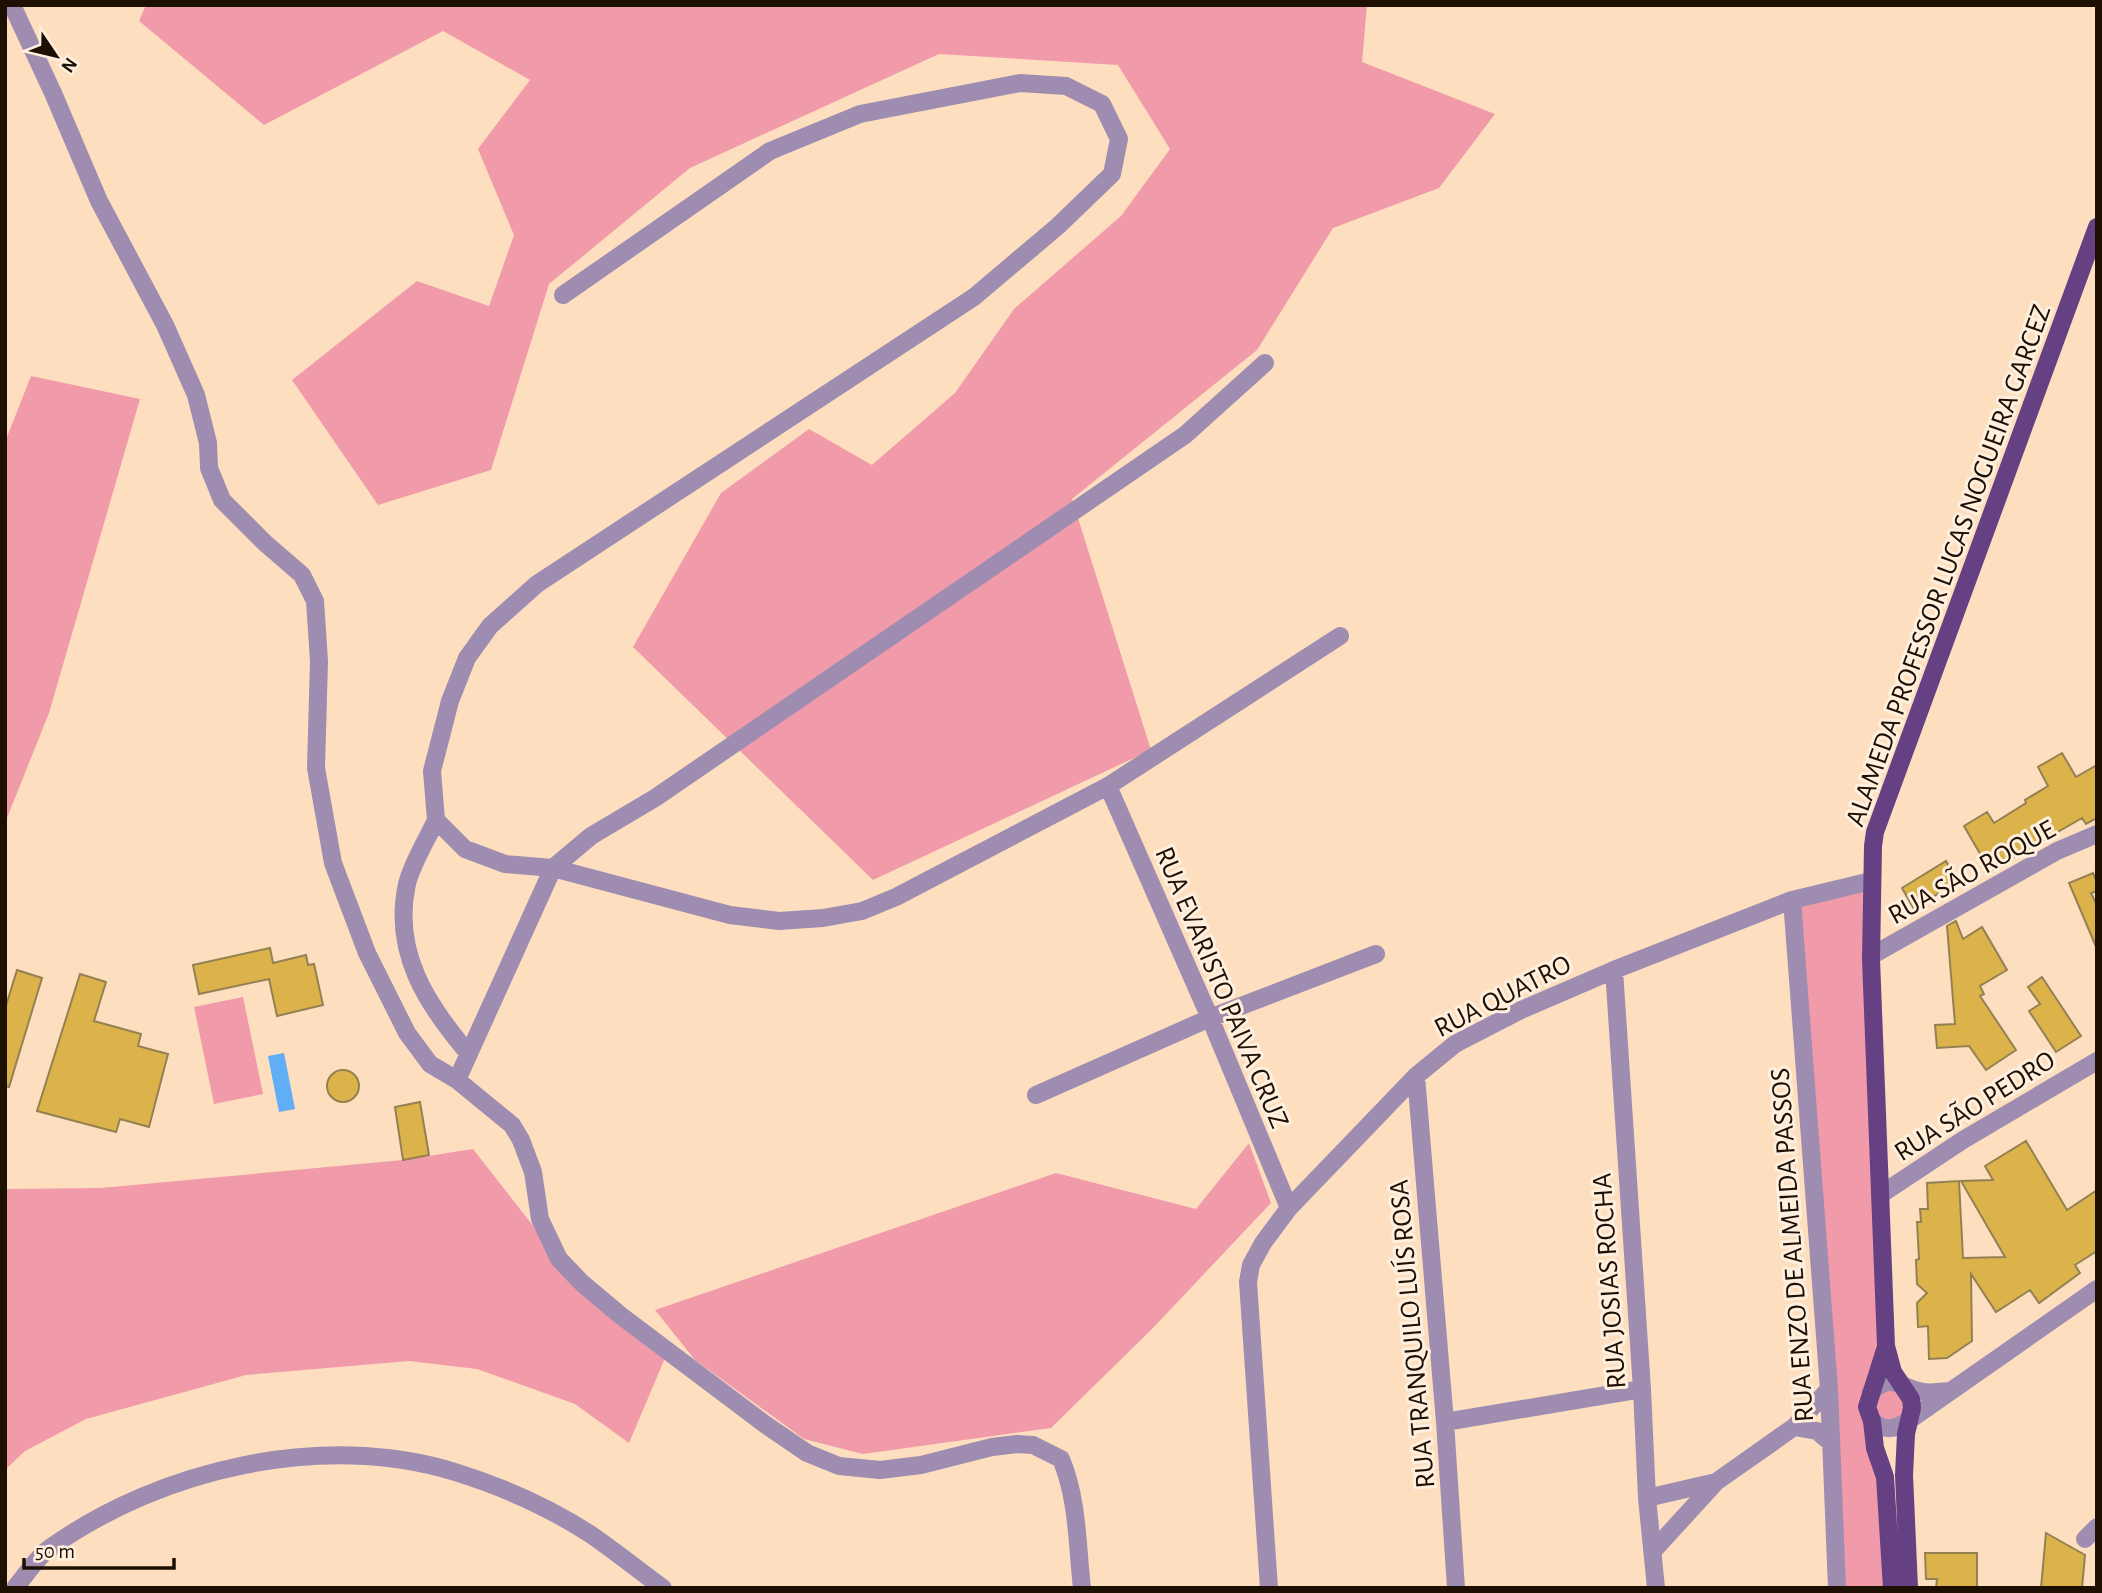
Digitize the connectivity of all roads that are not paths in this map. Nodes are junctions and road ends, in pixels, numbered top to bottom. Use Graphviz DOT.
graph roads {
  1 [pos="12,5"];
  2 [pos="2097,227"];
  3 [pos="562,295"];
  4 [pos="1265,363"];
  5 [pos="1340,636"];
  6 [pos="1108,786"];
  7 [pos="436,820"];
  8 [pos="2097,834"];
  9 [pos="553,868"];
  10 [pos="1871,881"];
  11 [pos="1792,900"];
  12 [pos="1376,954"];
  13 [pos="1871,956"];
  14 [pos="1614,970"];
  15 [pos="1210,1018"];
  16 [pos="469,1054"];
  17 [pos="2097,1061"];
  18 [pos="1416,1076"];
  19 [pos="457,1080"];
  20 [pos="1036,1095"];
  21 [pos="1880,1195"];
  22 [pos="1289,1208"];
  23 [pos="2097,1289"];
  24 [pos="1886,1346"];
  25 [pos="1901,1384"];
  26 [pos="1642,1389"];
  27 [pos="1829,1390"];
  28 [pos="1952,1391"];
  29 [pos="1871,1392"];
  30 [pos="1872,1421"];
  31 [pos="1908,1421"];
  32 [pos="1445,1422"];
  33 [pos="1794,1427"];
  34 [pos="1831,1443"];
  35 [pos="1716,1482"];
  36 [pos="1647,1499"];
  37 [pos="1653,1551"];
  38 [pos="15,1588"];
  39 [pos="663,1588"];
  40 [pos="1082,1588"];
  41 [pos="1269,1588"];
  42 [pos="1456,1588"];
  43 [pos="1656,1588"];
  44 [pos="1837,1588"];
  45 [pos="1892,1588"];
  46 [pos="1909,1588"];
  1 -- 19 [label="street"];
  2 -- 10 [label="main road, ALAMEDA PROFESSOR LUCAS NOGUEIRA GARCEZ"];
  3 -- 7 [label="street"];
  4 -- 9 [label="street"];
  5 -- 6 [label="street"];
  6 -- 9 [label="street"];
  6 -- 15 [label="street, RUA EVARISTO PAIVA CRUZ"];
  7 -- 9 [label="street"];
  7 -- 16 [label="street"];
  8 -- 13 [label="street, RUA SÃO ROQUE"];
  9 -- 16 [label="street"];
  10 -- 11 [label="street, RUA QUATRO"];
  10 -- 13 [label="main road, ALAMEDA PROFESSOR LUCAS NOGUEIRA GARCEZ"];
  11 -- 14 [label="street, RUA QUATRO"];
  11 -- 27 [label="street, RUA ENZO DE ALMEIDA PASSOS"];
  12 -- 15 [label="street"];
  13 -- 21 [label="main road, ALAMEDA PROFESSOR LUCAS NOGUEIRA GARCEZ"];
  14 -- 18 [label="street, RUA QUATRO"];
  14 -- 26 [label="street, RUA JOSIAS ROCHA"];
  15 -- 20 [label="street"];
  15 -- 22 [label="street, RUA EVARISTO PAIVA CRUZ"];
  16 -- 19 [label="street"];
  17 -- 21 [label="street, RUA SÃO PEDRO"];
  18 -- 22 [label="street, RUA QUATRO"];
  18 -- 32 [label="street, RUA TRANQUILO LUÍS ROSA"];
  19 -- 40 [label="street"];
  21 -- 24 [label="main road, ALAMEDA PROFESSOR LUCAS NOGUEIRA GARCEZ"];
  22 -- 41 [label="street, RUA QUATRO"];
  23 -- 28 [label="street"];
  24 -- 25 [label="main road, ALAMEDA PROFESSOR LUCAS NOGUEIRA GARCEZ"];
  24 -- 29 [label="main road, ALAMEDA PROFESSOR LUCAS NOGUEIRA GARCEZ"];
  25 -- 28 [label="street"];
  25 -- 29 [label="street"];
  25 -- 31 [label="main road, ALAMEDA PROFESSOR LUCAS NOGUEIRA GARCEZ"];
  26 -- 32 [label="street"];
  26 -- 36 [label="street, RUA JOSIAS ROCHA"];
  27 -- 33 [label="street"];
  27 -- 34 [label="street, RUA ENZO DE ALMEIDA PASSOS"];
  28 -- 31 [label="street"];
  29 -- 30 [label="main road, ALAMEDA PROFESSOR LUCAS NOGUEIRA GARCEZ"];
  30 -- 31 [label="street"];
  30 -- 45 [label="main road, ALAMEDA PROFESSOR LUCAS NOGUEIRA GARCEZ"];
  31 -- 46 [label="main road, ALAMEDA PROFESSOR LUCAS NOGUEIRA GARCEZ"];
  32 -- 42 [label="street, RUA TRANQUILO LUÍS ROSA"];
  33 -- 34 [label="street"];
  33 -- 35 [label="street"];
  34 -- 44 [label="street, RUA ENZO DE ALMEIDA PASSOS"];
  35 -- 36 [label="street"];
  35 -- 37 [label="street"];
  36 -- 37 [label="street, RUA JOSIAS ROCHA"];
  37 -- 43 [label="street, RUA JOSIAS ROCHA"];
  38 -- 39 [label="street"];
}
